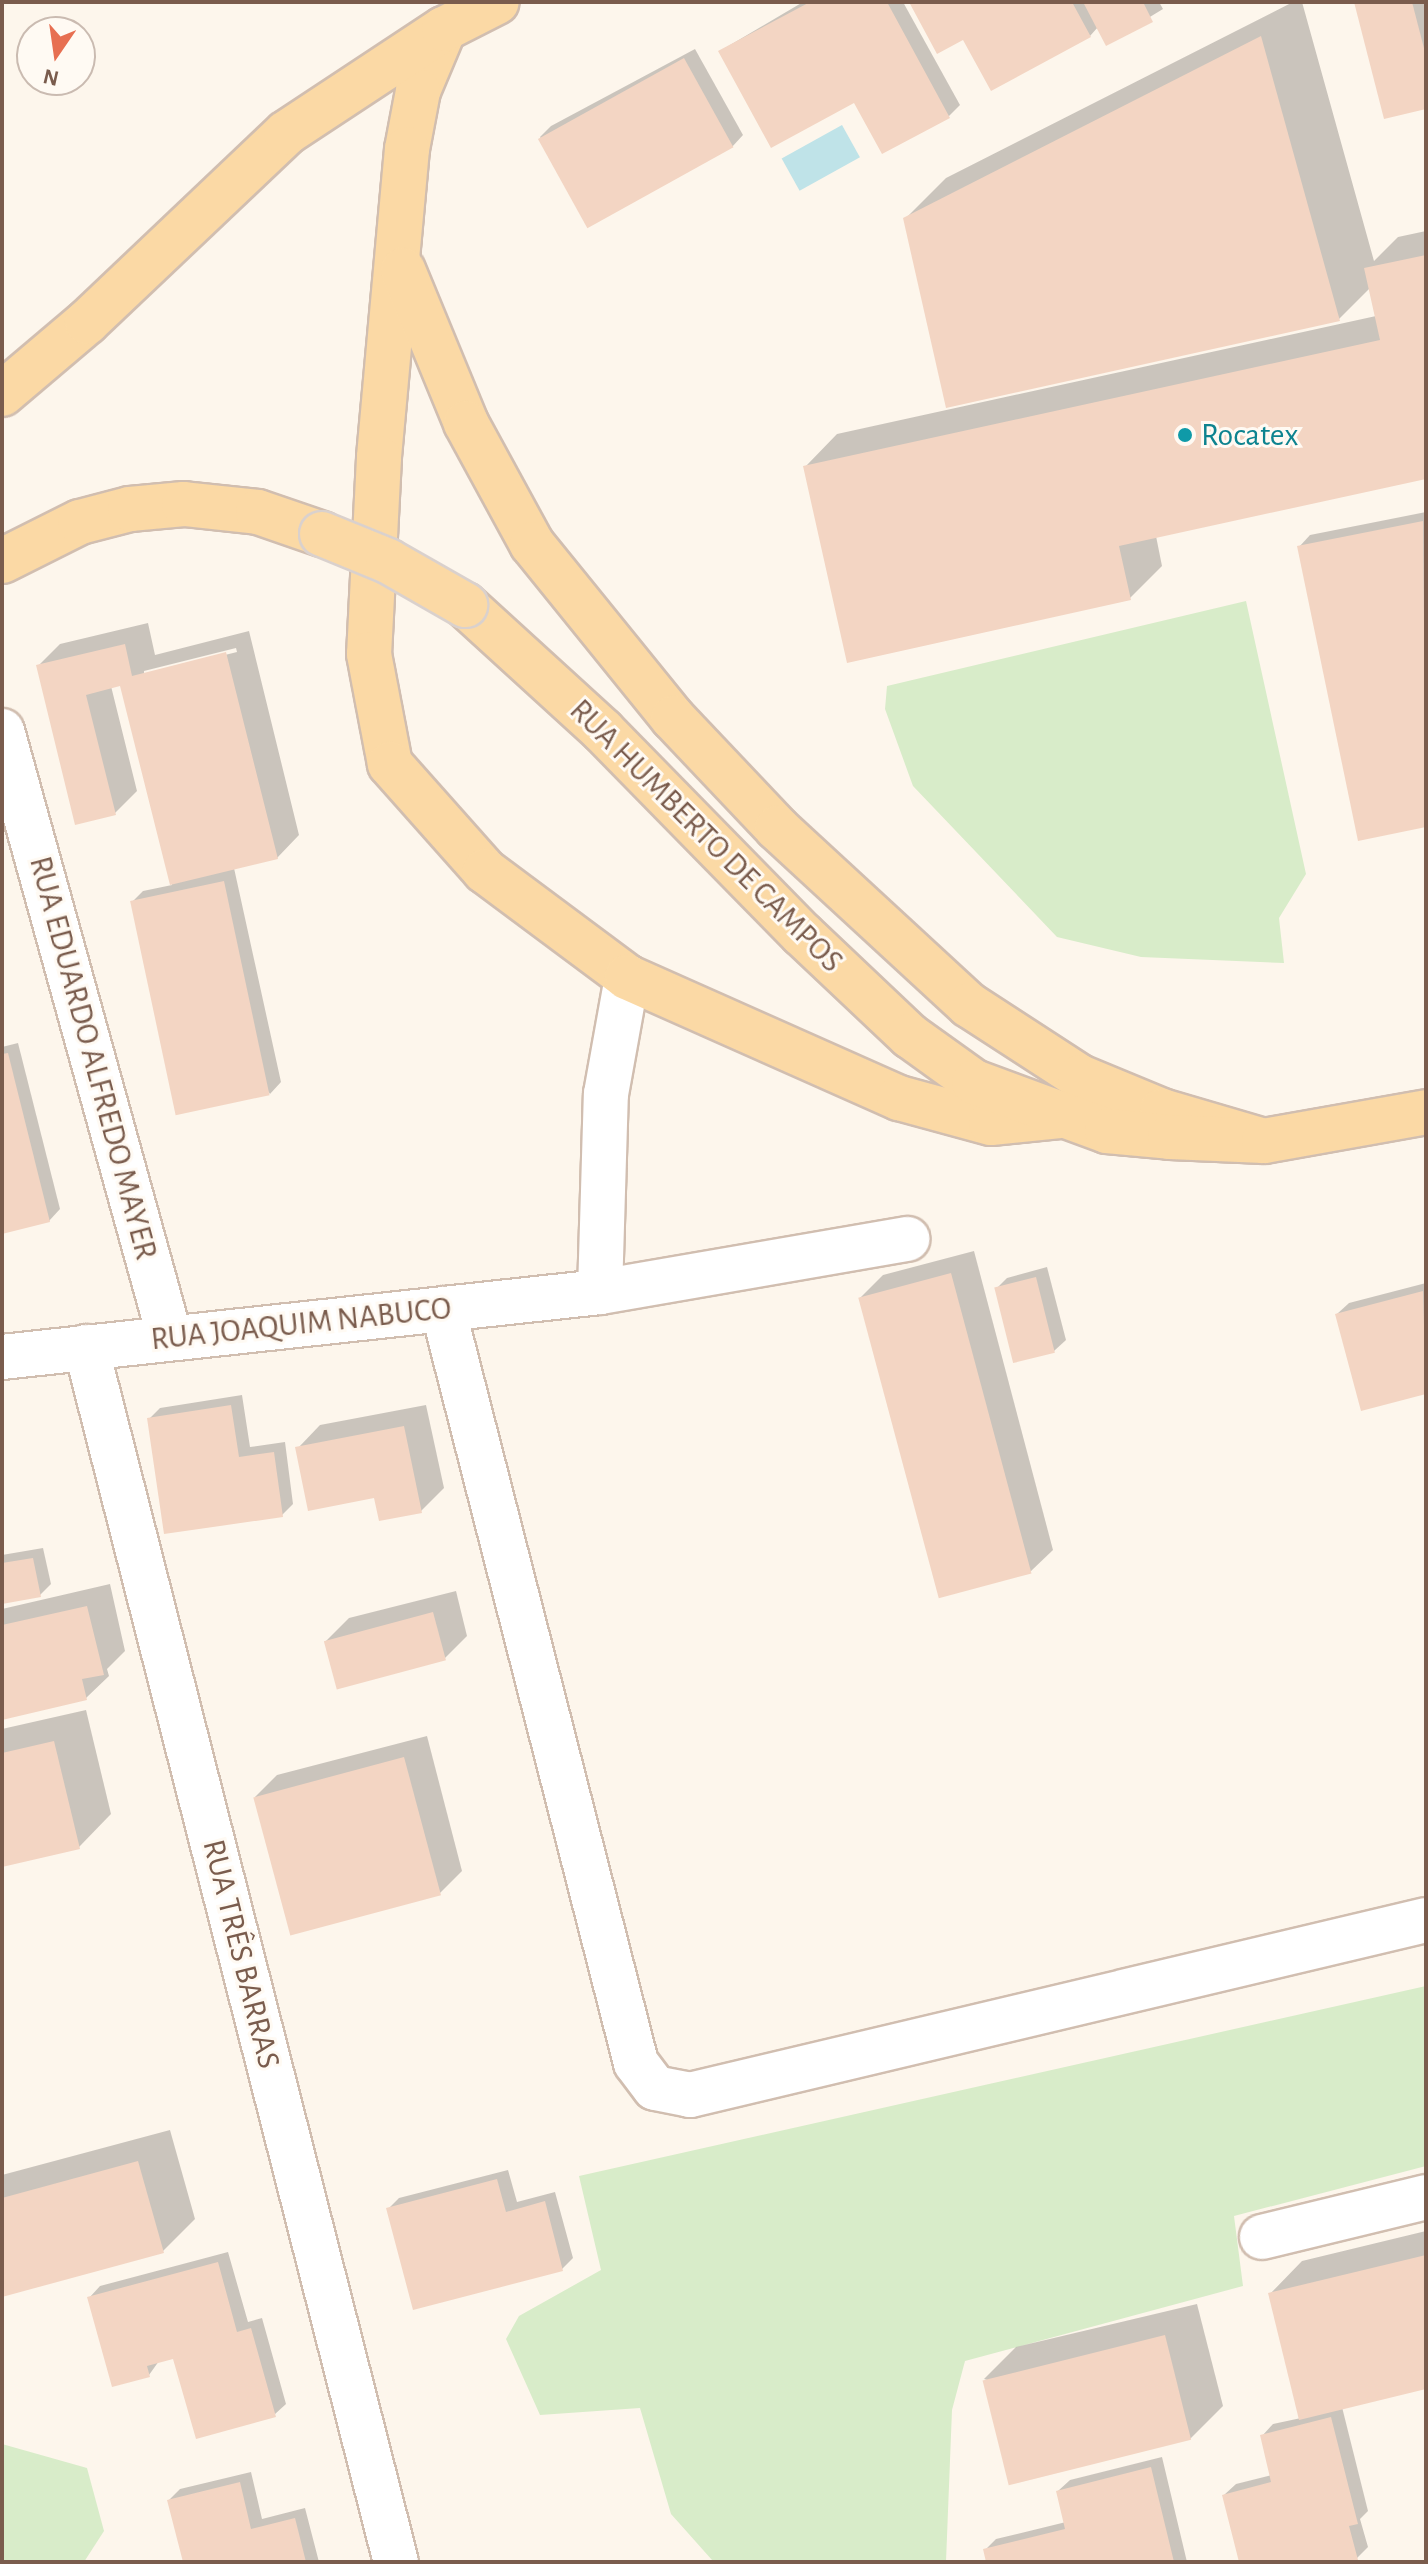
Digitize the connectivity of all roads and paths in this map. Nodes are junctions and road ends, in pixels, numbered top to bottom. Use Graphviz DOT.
graph roads {
  1 [pos="497,2"];
  2 [pos="444,29"];
  3 [pos="401,264"];
  4 [pos="2,394"];
  5 [pos="2,561"];
  6 [pos="2,731"];
  7 [pos="627,977"];
  8 [pos="1426,1112"];
  9 [pos="1060,1116"];
  10 [pos="1264,1141"];
  11 [pos="907,1239"];
  12 [pos="600,1292"];
  13 [pos="443,1309"];
  14 [pos="170,1338"];
  15 [pos="86,1347"];
  16 [pos="2,1357"];
  17 [pos="1426,1920"];
  18 [pos="1426,2197"];
  19 [pos="1262,2237"];
  20 [pos="396,2562"];
  1 -- 2 [label="main road"];
  2 -- 3 [label="main road"];
  2 -- 4 [label="main road"];
  3 -- 7 [label="main road"];
  3 -- 10 [label="main road"];
  5 -- 9 [label="main road, RUA HUMBERTO DE CAMPOS, bridge"];
  6 -- 14 [label="street, RUA EDUARDO ALFREDO MAYER"];
  7 -- 9 [label="main road"];
  7 -- 12 [label="street"];
  8 -- 10 [label="main road, RUA HUMBERTO DE CAMPOS"];
  9 -- 10 [label="main road, RUA HUMBERTO DE CAMPOS"];
  11 -- 12 [label="street, RUA JOAQUIM NABUCO"];
  12 -- 13 [label="street, RUA JOAQUIM NABUCO"];
  13 -- 14 [label="street, RUA JOAQUIM NABUCO"];
  13 -- 17 [label="street"];
  14 -- 15 [label="street, RUA JOAQUIM NABUCO"];
  15 -- 16 [label="street, RUA JOAQUIM NABUCO"];
  15 -- 20 [label="street, RUA TRÊS BARRAS"];
  18 -- 19 [label="street"];
}
